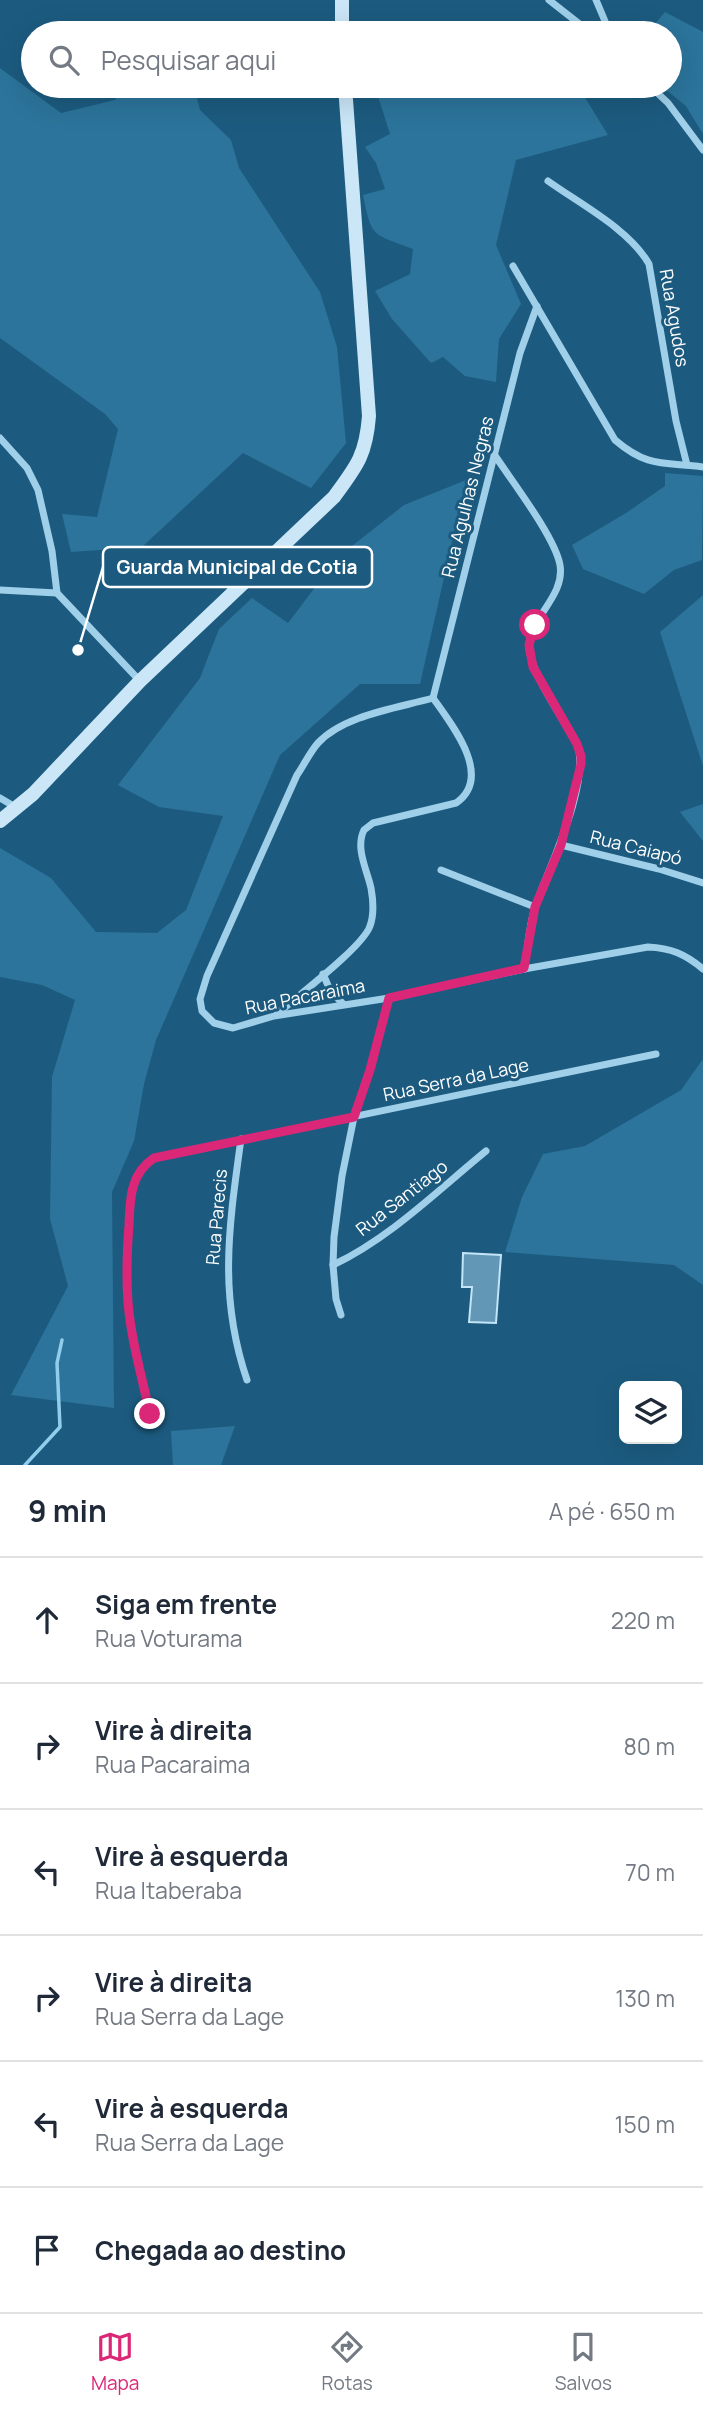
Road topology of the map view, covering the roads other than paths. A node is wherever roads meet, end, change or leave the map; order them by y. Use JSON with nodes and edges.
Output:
{"nodes":[{"id":1,"x":342,"y":0,"type":"edge"},
{"id":2,"x":549,"y":0,"type":"edge"},
{"id":3,"x":596,"y":0,"type":"edge"},
{"id":4,"x":342,"y":21,"type":"edge"},
{"id":5,"x":576,"y":21,"type":"edge"},
{"id":6,"x":605,"y":21,"type":"edge"},
{"id":7,"x":346,"y":98,"type":"edge"},
{"id":8,"x":663,"y":98,"type":"edge"},
{"id":9,"x":703,"y":150,"type":"edge"},
{"id":10,"x":548,"y":181,"type":"dead end"},
{"id":11,"x":513,"y":266,"type":"dead end"},
{"id":12,"x":537,"y":306,"type":"junction"},
{"id":13,"x":0,"y":438,"type":"edge"},
{"id":14,"x":494,"y":454,"type":"junction"},
{"id":15,"x":687,"y":466,"type":"junction"},
{"id":16,"x":703,"y":467,"type":"edge"},
{"id":17,"x":0,"y":590,"type":"edge"},
{"id":18,"x":57,"y":593,"type":"junction"},
{"id":19,"x":140,"y":681,"type":"junction"},
{"id":20,"x":433,"y":698,"type":"junction"},
{"id":21,"x":0,"y":798,"type":"edge"},
{"id":22,"x":17,"y":808,"type":"junction"},
{"id":23,"x":0,"y":821,"type":"edge"},
{"id":24,"x":561,"y":845,"type":"junction"},
{"id":25,"x":441,"y":870,"type":"dead end"},
{"id":26,"x":703,"y":883,"type":"edge"},
{"id":27,"x":535,"y":907,"type":"junction"},
{"id":28,"x":524,"y":968,"type":"junction"},
{"id":29,"x":703,"y":969,"type":"edge"},
{"id":30,"x":323,"y":974,"type":"junction"},
{"id":31,"x":389,"y":998,"type":"junction"},
{"id":32,"x":343,"y":1004,"type":"junction"},
{"id":33,"x":274,"y":1016,"type":"junction"},
{"id":34,"x":656,"y":1054,"type":"dead end"},
{"id":35,"x":354,"y":1117,"type":"junction"},
{"id":36,"x":241,"y":1139,"type":"junction"},
{"id":37,"x":486,"y":1151,"type":"dead end"},
{"id":38,"x":333,"y":1265,"type":"junction"},
{"id":39,"x":341,"y":1315,"type":"dead end"},
{"id":40,"x":247,"y":1380,"type":"dead end"},
{"id":41,"x":150,"y":1414,"type":"dead end"}],
"edges":[{"from":1,"to":4,"type":"main road"},
{"from":2,"to":5,"type":"street"},
{"from":3,"to":6,"type":"street"},
{"from":7,"to":19,"type":"main road"},
{"from":8,"to":9,"type":"street"},
{"from":10,"to":15,"type":"street","name":"Rua Agudos"},
{"from":11,"to":12,"type":"street"},
{"from":12,"to":14,"type":"street","name":"Rua Agulhas Negras"},
{"from":12,"to":15,"type":"street"},
{"from":13,"to":18,"type":"street"},
{"from":14,"to":20,"type":"street","name":"Rua Agulhas Negras"},
{"from":14,"to":24,"type":"street"},
{"from":15,"to":16,"type":"street"},
{"from":17,"to":18,"type":"street"},
{"from":18,"to":19,"type":"street"},
{"from":19,"to":22,"type":"main road"},
{"from":20,"to":30,"type":"street"},
{"from":20,"to":33,"type":"street","name":"Rua Pacaraima"},
{"from":21,"to":22,"type":"street"},
{"from":22,"to":23,"type":"main road"},
{"from":24,"to":26,"type":"street","name":"Rua Caiapó"},
{"from":24,"to":27,"type":"street"},
{"from":25,"to":27,"type":"street"},
{"from":27,"to":28,"type":"street"},
{"from":28,"to":29,"type":"street","name":"Rua Pacaraima"},
{"from":28,"to":31,"type":"street","name":"Rua Pacaraima"},
{"from":30,"to":32,"type":"street"},
{"from":30,"to":33,"type":"street"},
{"from":31,"to":32,"type":"street","name":"Rua Pacaraima"},
{"from":31,"to":35,"type":"street"},
{"from":32,"to":33,"type":"street","name":"Rua Pacaraima"},
{"from":34,"to":35,"type":"street","name":"Rua Serra da Lage"},
{"from":35,"to":36,"type":"street","name":"Rua Serra da Lage"},
{"from":35,"to":38,"type":"street"},
{"from":36,"to":40,"type":"street","name":"Rua Parecis"},
{"from":36,"to":41,"type":"street","name":"Rua Serra da Lage"},
{"from":37,"to":38,"type":"street","name":"Rua Santiago"},
{"from":38,"to":39,"type":"street"}]}
